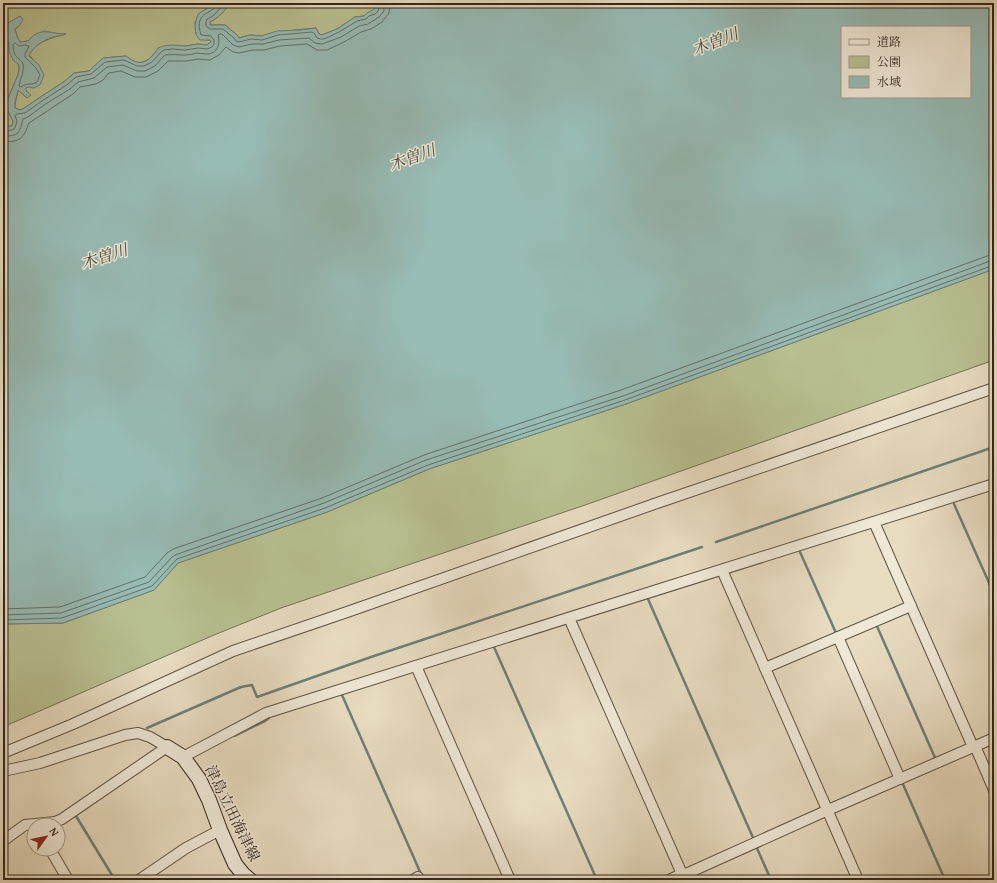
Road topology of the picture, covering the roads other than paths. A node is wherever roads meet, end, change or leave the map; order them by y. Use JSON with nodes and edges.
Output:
{"nodes":[{"id":1,"x":994,"y":388,"type":"edge"},
{"id":2,"x":994,"y":484,"type":"edge"},
{"id":3,"x":874,"y":522,"type":"junction"},
{"id":4,"x":722,"y":570,"type":"junction"},
{"id":5,"x":911,"y":606,"type":"junction"},
{"id":6,"x":569,"y":618,"type":"junction"},
{"id":7,"x":838,"y":637,"type":"junction"},
{"id":8,"x":416,"y":666,"type":"junction"},
{"id":9,"x":765,"y":668,"type":"junction"},
{"id":10,"x":994,"y":738,"type":"edge"},
{"id":11,"x":167,"y":747,"type":"junction"},
{"id":12,"x":974,"y":747,"type":"junction"},
{"id":13,"x":3,"y":753,"type":"edge"},
{"id":14,"x":183,"y":757,"type":"junction"},
{"id":15,"x":3,"y":771,"type":"edge"},
{"id":16,"x":900,"y":779,"type":"junction"},
{"id":17,"x":994,"y":790,"type":"edge"},
{"id":18,"x":828,"y":810,"type":"junction"},
{"id":19,"x":66,"y":817,"type":"edge"},
{"id":20,"x":26,"y":825,"type":"edge"},
{"id":21,"x":220,"y":830,"type":"junction"},
{"id":22,"x":3,"y":841,"type":"edge"},
{"id":23,"x":55,"y":857,"type":"edge"},
{"id":24,"x":687,"y":876,"type":"edge"},
{"id":25,"x":68,"y":880,"type":"edge"},
{"id":26,"x":139,"y":880,"type":"edge"},
{"id":27,"x":250,"y":880,"type":"edge"},
{"id":28,"x":414,"y":880,"type":"edge"},
{"id":29,"x":419,"y":880,"type":"edge"},
{"id":30,"x":510,"y":880,"type":"edge"},
{"id":31,"x":669,"y":880,"type":"edge"},
{"id":32,"x":858,"y":880,"type":"edge"}],
"edges":[{"from":1,"to":13,"type":"street"},
{"from":2,"to":3,"type":"street"},
{"from":3,"to":4,"type":"street"},
{"from":3,"to":5,"type":"street"},
{"from":4,"to":6,"type":"street"},
{"from":4,"to":9,"type":"street"},
{"from":5,"to":7,"type":"street"},
{"from":5,"to":12,"type":"street"},
{"from":6,"to":8,"type":"street"},
{"from":6,"to":24,"type":"street"},
{"from":7,"to":9,"type":"street"},
{"from":7,"to":16,"type":"street"},
{"from":8,"to":14,"type":"street"},
{"from":8,"to":30,"type":"street"},
{"from":9,"to":18,"type":"street"},
{"from":10,"to":12,"type":"street"},
{"from":11,"to":14,"type":"main road","name":"津島立田海津線"},
{"from":11,"to":15,"type":"street"},
{"from":11,"to":19,"type":"street"},
{"from":12,"to":16,"type":"street"},
{"from":12,"to":17,"type":"street"},
{"from":14,"to":21,"type":"main road","name":"津島立田海津線"},
{"from":16,"to":18,"type":"street"},
{"from":18,"to":24,"type":"street"},
{"from":18,"to":32,"type":"street"},
{"from":20,"to":22,"type":"street"},
{"from":21,"to":26,"type":"street"},
{"from":21,"to":27,"type":"main road","name":"津島立田海津線"},
{"from":23,"to":25,"type":"street"},
{"from":24,"to":31,"type":"street"},
{"from":28,"to":29,"type":"street"}]}
